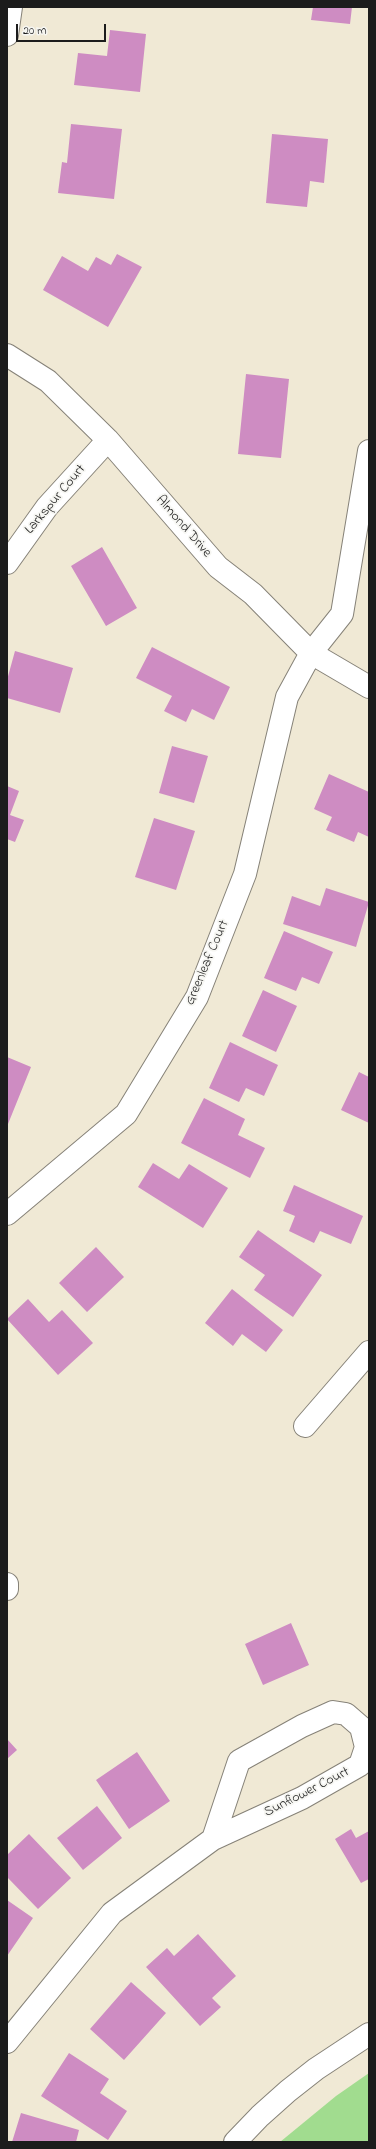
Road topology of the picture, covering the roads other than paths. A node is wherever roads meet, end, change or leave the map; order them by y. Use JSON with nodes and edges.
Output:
{"nodes":[{"id":1,"x":12,"y":7,"type":"edge"},
{"id":2,"x":7,"y":35,"type":"edge"},
{"id":3,"x":7,"y":355,"type":"edge"},
{"id":4,"x":108,"y":440,"type":"junction"},
{"id":5,"x":369,"y":452,"type":"edge"},
{"id":6,"x":7,"y":563,"type":"edge"},
{"id":7,"x":312,"y":653,"type":"junction"},
{"id":8,"x":369,"y":687,"type":"edge"},
{"id":9,"x":7,"y":1214,"type":"edge"},
{"id":10,"x":369,"y":1352,"type":"edge"},
{"id":11,"x":305,"y":1426,"type":"dead end"},
{"id":12,"x":7,"y":1584,"type":"edge"},
{"id":13,"x":7,"y":1589,"type":"edge"},
{"id":14,"x":213,"y":1839,"type":"junction"},
{"id":15,"x":369,"y":2034,"type":"edge"},
{"id":16,"x":7,"y":2042,"type":"edge"},
{"id":17,"x":235,"y":2142,"type":"edge"}],
"edges":[{"from":1,"to":2,"type":"street"},
{"from":3,"to":4,"type":"street","name":"Almond Drive"},
{"from":4,"to":6,"type":"street","name":"Larkspur Court"},
{"from":4,"to":7,"type":"street","name":"Almond Drive"},
{"from":5,"to":7,"type":"street","name":"Greenleaf Court"},
{"from":7,"to":8,"type":"street","name":"Almond Drive"},
{"from":7,"to":9,"type":"street","name":"Greenleaf Court"},
{"from":10,"to":11,"type":"street"},
{"from":12,"to":13,"type":"street"},
{"from":14,"to":14,"type":"street","name":"Sunflower Court"},
{"from":14,"to":16,"type":"street","name":"Sunflower Court"},
{"from":15,"to":17,"type":"street"}]}
